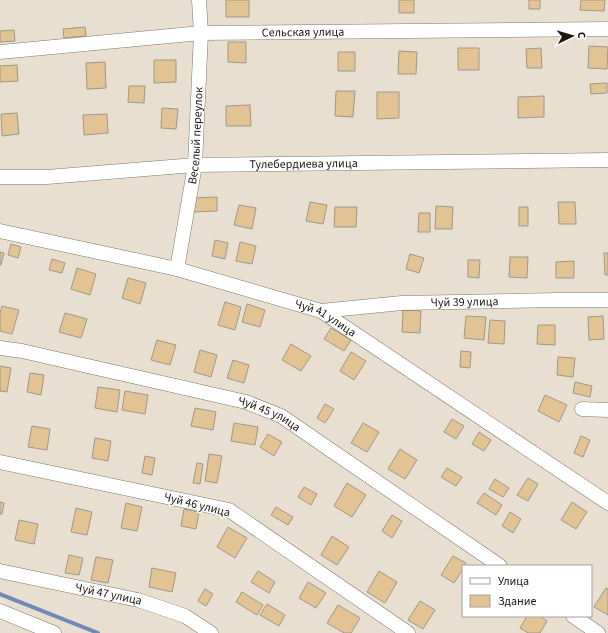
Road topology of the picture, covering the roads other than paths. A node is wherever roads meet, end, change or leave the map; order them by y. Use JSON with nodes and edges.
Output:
{"nodes":[{"id":1,"x":199,"y":0,"type":"edge"},
{"id":2,"x":608,"y":30,"type":"edge"},
{"id":3,"x":201,"y":33,"type":"junction"},
{"id":4,"x":0,"y":52,"type":"edge"},
{"id":5,"x":608,"y":160,"type":"edge"},
{"id":6,"x":195,"y":165,"type":"junction"},
{"id":7,"x":0,"y":177,"type":"edge"},
{"id":8,"x":0,"y":231,"type":"edge"},
{"id":9,"x":177,"y":269,"type":"junction"},
{"id":10,"x":608,"y":300,"type":"edge"},
{"id":11,"x":321,"y":311,"type":"junction"},
{"id":12,"x":0,"y":348,"type":"edge"},
{"id":13,"x":582,"y":409,"type":"dead end"},
{"id":14,"x":608,"y":410,"type":"edge"},
{"id":15,"x":0,"y":462,"type":"edge"},
{"id":16,"x":608,"y":503,"type":"edge"},
{"id":17,"x":499,"y":565,"type":"edge"},
{"id":18,"x":0,"y":570,"type":"edge"},
{"id":19,"x":0,"y":610,"type":"edge"},
{"id":20,"x":574,"y":617,"type":"edge"},
{"id":21,"x":54,"y":633,"type":"edge"},
{"id":22,"x":211,"y":633,"type":"edge"},
{"id":23,"x":408,"y":633,"type":"edge"},
{"id":24,"x":598,"y":633,"type":"edge"}],
"edges":[{"from":1,"to":3,"type":"street","name":"Веселый переулок"},
{"from":2,"to":3,"type":"street","name":"Сельская улица"},
{"from":3,"to":4,"type":"street","name":"Сельская улица"},
{"from":3,"to":6,"type":"street","name":"Веселый переулок"},
{"from":5,"to":6,"type":"street","name":"Тулебердиева улица"},
{"from":6,"to":7,"type":"street","name":"Тулебердиева улица"},
{"from":6,"to":9,"type":"street","name":"Веселый переулок"},
{"from":8,"to":9,"type":"street","name":"Чуй 41 улица"},
{"from":9,"to":11,"type":"street","name":"Чуй 41 улица"},
{"from":10,"to":11,"type":"street","name":"Чуй 39 улица"},
{"from":11,"to":16,"type":"street","name":"Чуй 41 улица"},
{"from":12,"to":17,"type":"street","name":"Чуй 45 улица"},
{"from":13,"to":14,"type":"street"},
{"from":15,"to":23,"type":"street","name":"Чуй 46 улица"},
{"from":18,"to":22,"type":"street","name":"Чуй 47 улица"},
{"from":19,"to":21,"type":"street"},
{"from":20,"to":24,"type":"street"}]}
